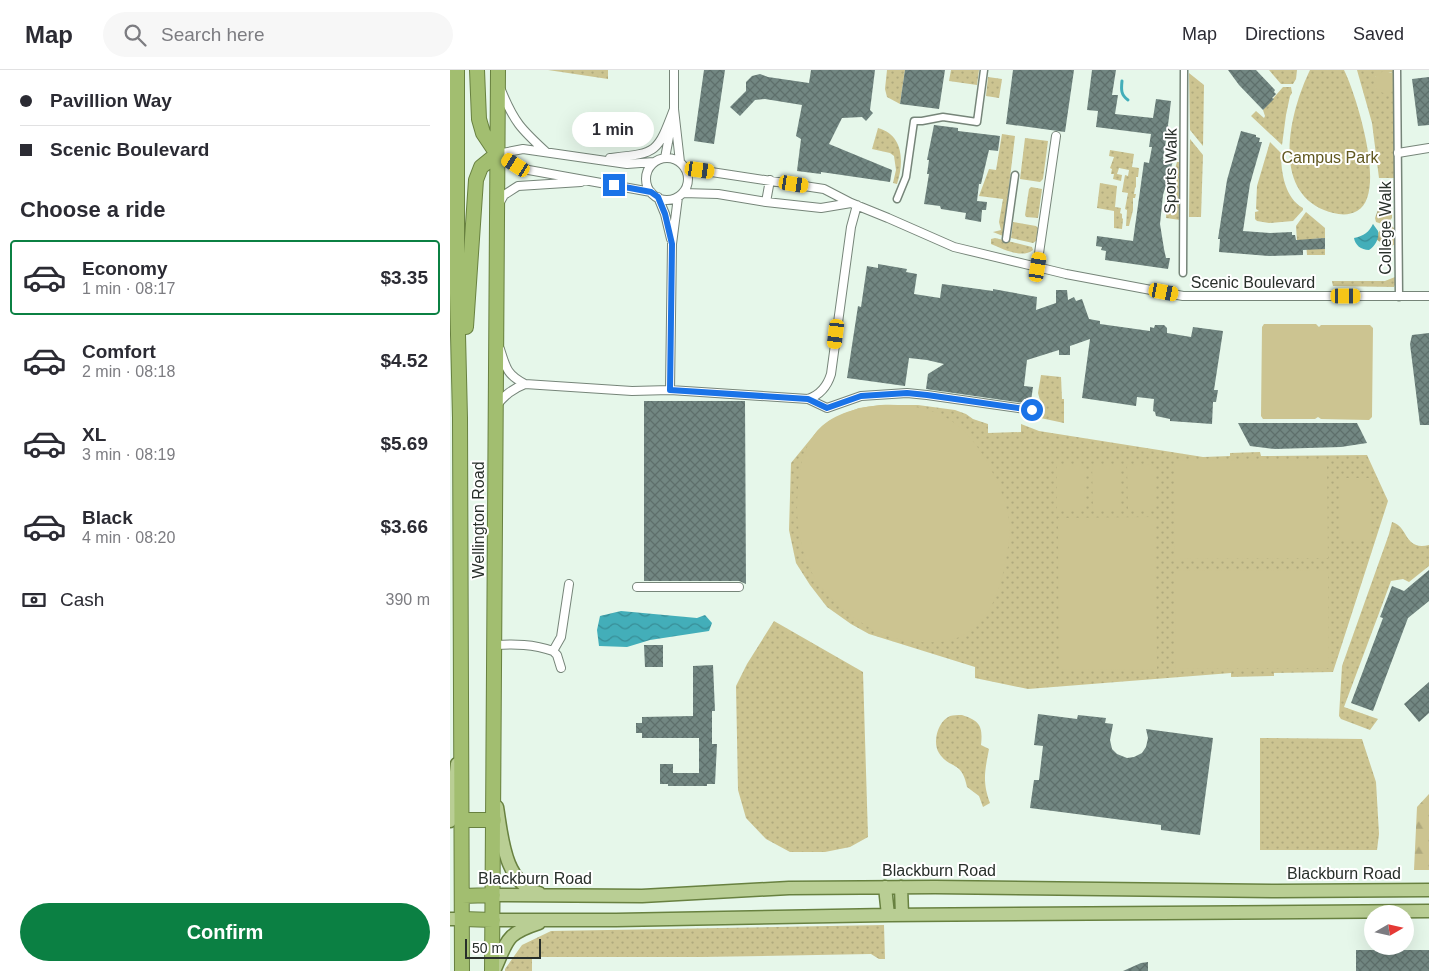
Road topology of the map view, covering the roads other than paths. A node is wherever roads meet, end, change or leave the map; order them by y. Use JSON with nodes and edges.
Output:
{"nodes":[{"id":1,"x":457,"y":70,"type":"edge"},
{"id":2,"x":477,"y":70,"type":"edge"},
{"id":3,"x":674,"y":70,"type":"edge"},
{"id":4,"x":984,"y":70,"type":"edge"},
{"id":5,"x":1184,"y":70,"type":"edge"},
{"id":6,"x":1397,"y":70,"type":"edge"},
{"id":7,"x":498,"y":75,"type":"edge"},
{"id":8,"x":450,"y":100,"type":"edge"},
{"id":9,"x":674,"y":109,"type":"junction"},
{"id":10,"x":456,"y":114,"type":"junction"},
{"id":11,"x":1056,"y":136,"type":"dead end"},
{"id":12,"x":1429,"y":148,"type":"edge"},
{"id":13,"x":1398,"y":152,"type":"junction"},
{"id":14,"x":547,"y":153,"type":"junction"},
{"id":15,"x":498,"y":154,"type":"junction"},
{"id":16,"x":665,"y":158,"type":"junction"},
{"id":17,"x":602,"y":159,"type":"junction"},
{"id":18,"x":654,"y":162,"type":"junction"},
{"id":19,"x":682,"y":165,"type":"junction"},
{"id":20,"x":1015,"y":175,"type":"dead end"},
{"id":21,"x":770,"y":180,"type":"junction"},
{"id":22,"x":596,"y":182,"type":"junction"},
{"id":23,"x":654,"y":195,"type":"junction"},
{"id":24,"x":681,"y":195,"type":"junction"},
{"id":25,"x":897,"y":199,"type":"dead end"},
{"id":26,"x":766,"y":202,"type":"junction"},
{"id":27,"x":854,"y":204,"type":"junction"},
{"id":28,"x":497,"y":209,"type":"junction"},
{"id":29,"x":1006,"y":239,"type":"dead end"},
{"id":30,"x":672,"y":244,"type":"junction"},
{"id":31,"x":1038,"y":267,"type":"junction"},
{"id":32,"x":1183,"y":273,"type":"dead end"},
{"id":33,"x":1429,"y":296,"type":"edge"},
{"id":34,"x":453,"y":297,"type":"edge"},
{"id":35,"x":1399,"y":297,"type":"junction"},
{"id":36,"x":497,"y":337,"type":"junction"},
{"id":37,"x":525,"y":384,"type":"junction"},
{"id":38,"x":670,"y":390,"type":"junction"},
{"id":39,"x":808,"y":399,"type":"junction"},
{"id":40,"x":496,"y":407,"type":"junction"},
{"id":41,"x":1032,"y":410,"type":"dead end"},
{"id":42,"x":460,"y":418,"type":"junction"},
{"id":43,"x":569,"y":584,"type":"dead end"},
{"id":44,"x":638,"y":587,"type":"dead end"},
{"id":45,"x":739,"y":587,"type":"dead end"},
{"id":46,"x":494,"y":645,"type":"junction"},
{"id":47,"x":553,"y":650,"type":"junction"},
{"id":48,"x":560,"y":668,"type":"dead end"},
{"id":49,"x":455,"y":797,"type":"edge"},
{"id":50,"x":496,"y":820,"type":"junction"},
{"id":51,"x":454,"y":822,"type":"edge"},
{"id":52,"x":885,"y":887,"type":"junction"},
{"id":53,"x":901,"y":887,"type":"junction"},
{"id":54,"x":1429,"y":890,"type":"edge"},
{"id":55,"x":493,"y":895,"type":"junction"},
{"id":56,"x":547,"y":895,"type":"junction"},
{"id":57,"x":456,"y":896,"type":"edge"},
{"id":58,"x":1429,"y":911,"type":"edge"},
{"id":59,"x":888,"y":915,"type":"junction"},
{"id":60,"x":902,"y":915,"type":"junction"},
{"id":61,"x":456,"y":919,"type":"edge"},
{"id":62,"x":493,"y":920,"type":"junction"},
{"id":63,"x":548,"y":920,"type":"junction"},
{"id":64,"x":462,"y":950,"type":"junction"},
{"id":65,"x":456,"y":971,"type":"edge"},
{"id":66,"x":462,"y":971,"type":"edge"},
{"id":67,"x":493,"y":971,"type":"edge"}],
"edges":[{"from":1,"to":10,"type":"highway","name":"Wellington Road"},
{"from":2,"to":15,"type":"highway"},
{"from":3,"to":9,"type":"street"},
{"from":4,"to":25,"type":"street"},
{"from":5,"to":32,"type":"street","name":"Sports Walk"},
{"from":6,"to":13,"type":"street","name":"College Walk"},
{"from":7,"to":14,"type":"street"},
{"from":7,"to":15,"type":"highway","name":"Wellington Road"},
{"from":8,"to":10,"type":"street"},
{"from":9,"to":16,"type":"street"},
{"from":9,"to":17,"type":"street"},
{"from":9,"to":19,"type":"street"},
{"from":10,"to":34,"type":"highway","name":"Wellington Road"},
{"from":11,"to":31,"type":"street"},
{"from":12,"to":13,"type":"street"},
{"from":13,"to":35,"type":"street","name":"College Walk"},
{"from":14,"to":15,"type":"street"},
{"from":14,"to":17,"type":"street"},
{"from":15,"to":22,"type":"street"},
{"from":15,"to":28,"type":"highway","name":"Wellington Road"},
{"from":15,"to":42,"type":"highway"},
{"from":16,"to":18,"type":"street"},
{"from":16,"to":19,"type":"street"},
{"from":17,"to":18,"type":"street"},
{"from":18,"to":23,"type":"street"},
{"from":19,"to":21,"type":"street","name":"Scenic Boulevard"},
{"from":19,"to":24,"type":"street"},
{"from":20,"to":29,"type":"street"},
{"from":21,"to":26,"type":"street"},
{"from":21,"to":27,"type":"street","name":"Scenic Boulevard"},
{"from":22,"to":23,"type":"street"},
{"from":22,"to":28,"type":"street"},
{"from":23,"to":24,"type":"street"},
{"from":23,"to":30,"type":"street"},
{"from":24,"to":26,"type":"street"},
{"from":24,"to":30,"type":"street"},
{"from":26,"to":27,"type":"street"},
{"from":27,"to":31,"type":"street","name":"Scenic Boulevard"},
{"from":27,"to":39,"type":"street"},
{"from":28,"to":36,"type":"highway","name":"Wellington Road"},
{"from":30,"to":38,"type":"street"},
{"from":31,"to":35,"type":"street","name":"Scenic Boulevard"},
{"from":33,"to":35,"type":"street","name":"Scenic Boulevard"},
{"from":34,"to":42,"type":"highway","name":"Wellington Road"},
{"from":36,"to":37,"type":"street"},
{"from":36,"to":40,"type":"highway","name":"Wellington Road"},
{"from":37,"to":38,"type":"street"},
{"from":37,"to":40,"type":"street"},
{"from":38,"to":39,"type":"street"},
{"from":39,"to":41,"type":"street"},
{"from":40,"to":46,"type":"highway","name":"Wellington Road"},
{"from":42,"to":49,"type":"highway","name":"Wellington Road"},
{"from":43,"to":47,"type":"street"},
{"from":44,"to":45,"type":"street"},
{"from":46,"to":47,"type":"street"},
{"from":46,"to":50,"type":"highway","name":"Wellington Road"},
{"from":47,"to":48,"type":"street"},
{"from":49,"to":51,"type":"highway","name":"Wellington Road"},
{"from":50,"to":51,"type":"highway"},
{"from":50,"to":55,"type":"highway","name":"Wellington Road"},
{"from":50,"to":56,"type":"main road"},
{"from":51,"to":57,"type":"highway","name":"Wellington Road"},
{"from":52,"to":53,"type":"main road","name":"Blackburn Road"},
{"from":52,"to":56,"type":"main road","name":"Blackburn Road"},
{"from":52,"to":59,"type":"main road"},
{"from":53,"to":54,"type":"main road","name":"Blackburn Road"},
{"from":53,"to":60,"type":"main road"},
{"from":55,"to":56,"type":"main road","name":"Blackburn Road"},
{"from":55,"to":57,"type":"highway","name":"Blackburn Road"},
{"from":55,"to":62,"type":"highway","name":"Wellington Road"},
{"from":57,"to":61,"type":"highway","name":"Wellington Road"},
{"from":58,"to":60,"type":"main road"},
{"from":59,"to":60,"type":"main road"},
{"from":59,"to":63,"type":"main road"},
{"from":61,"to":62,"type":"highway"},
{"from":61,"to":64,"type":"highway","name":"Wellington Road"},
{"from":62,"to":63,"type":"main road"},
{"from":62,"to":67,"type":"highway","name":"Wellington Road"},
{"from":63,"to":67,"type":"main road"},
{"from":64,"to":65,"type":"main road"},
{"from":64,"to":66,"type":"highway","name":"Wellington Road"}]}
